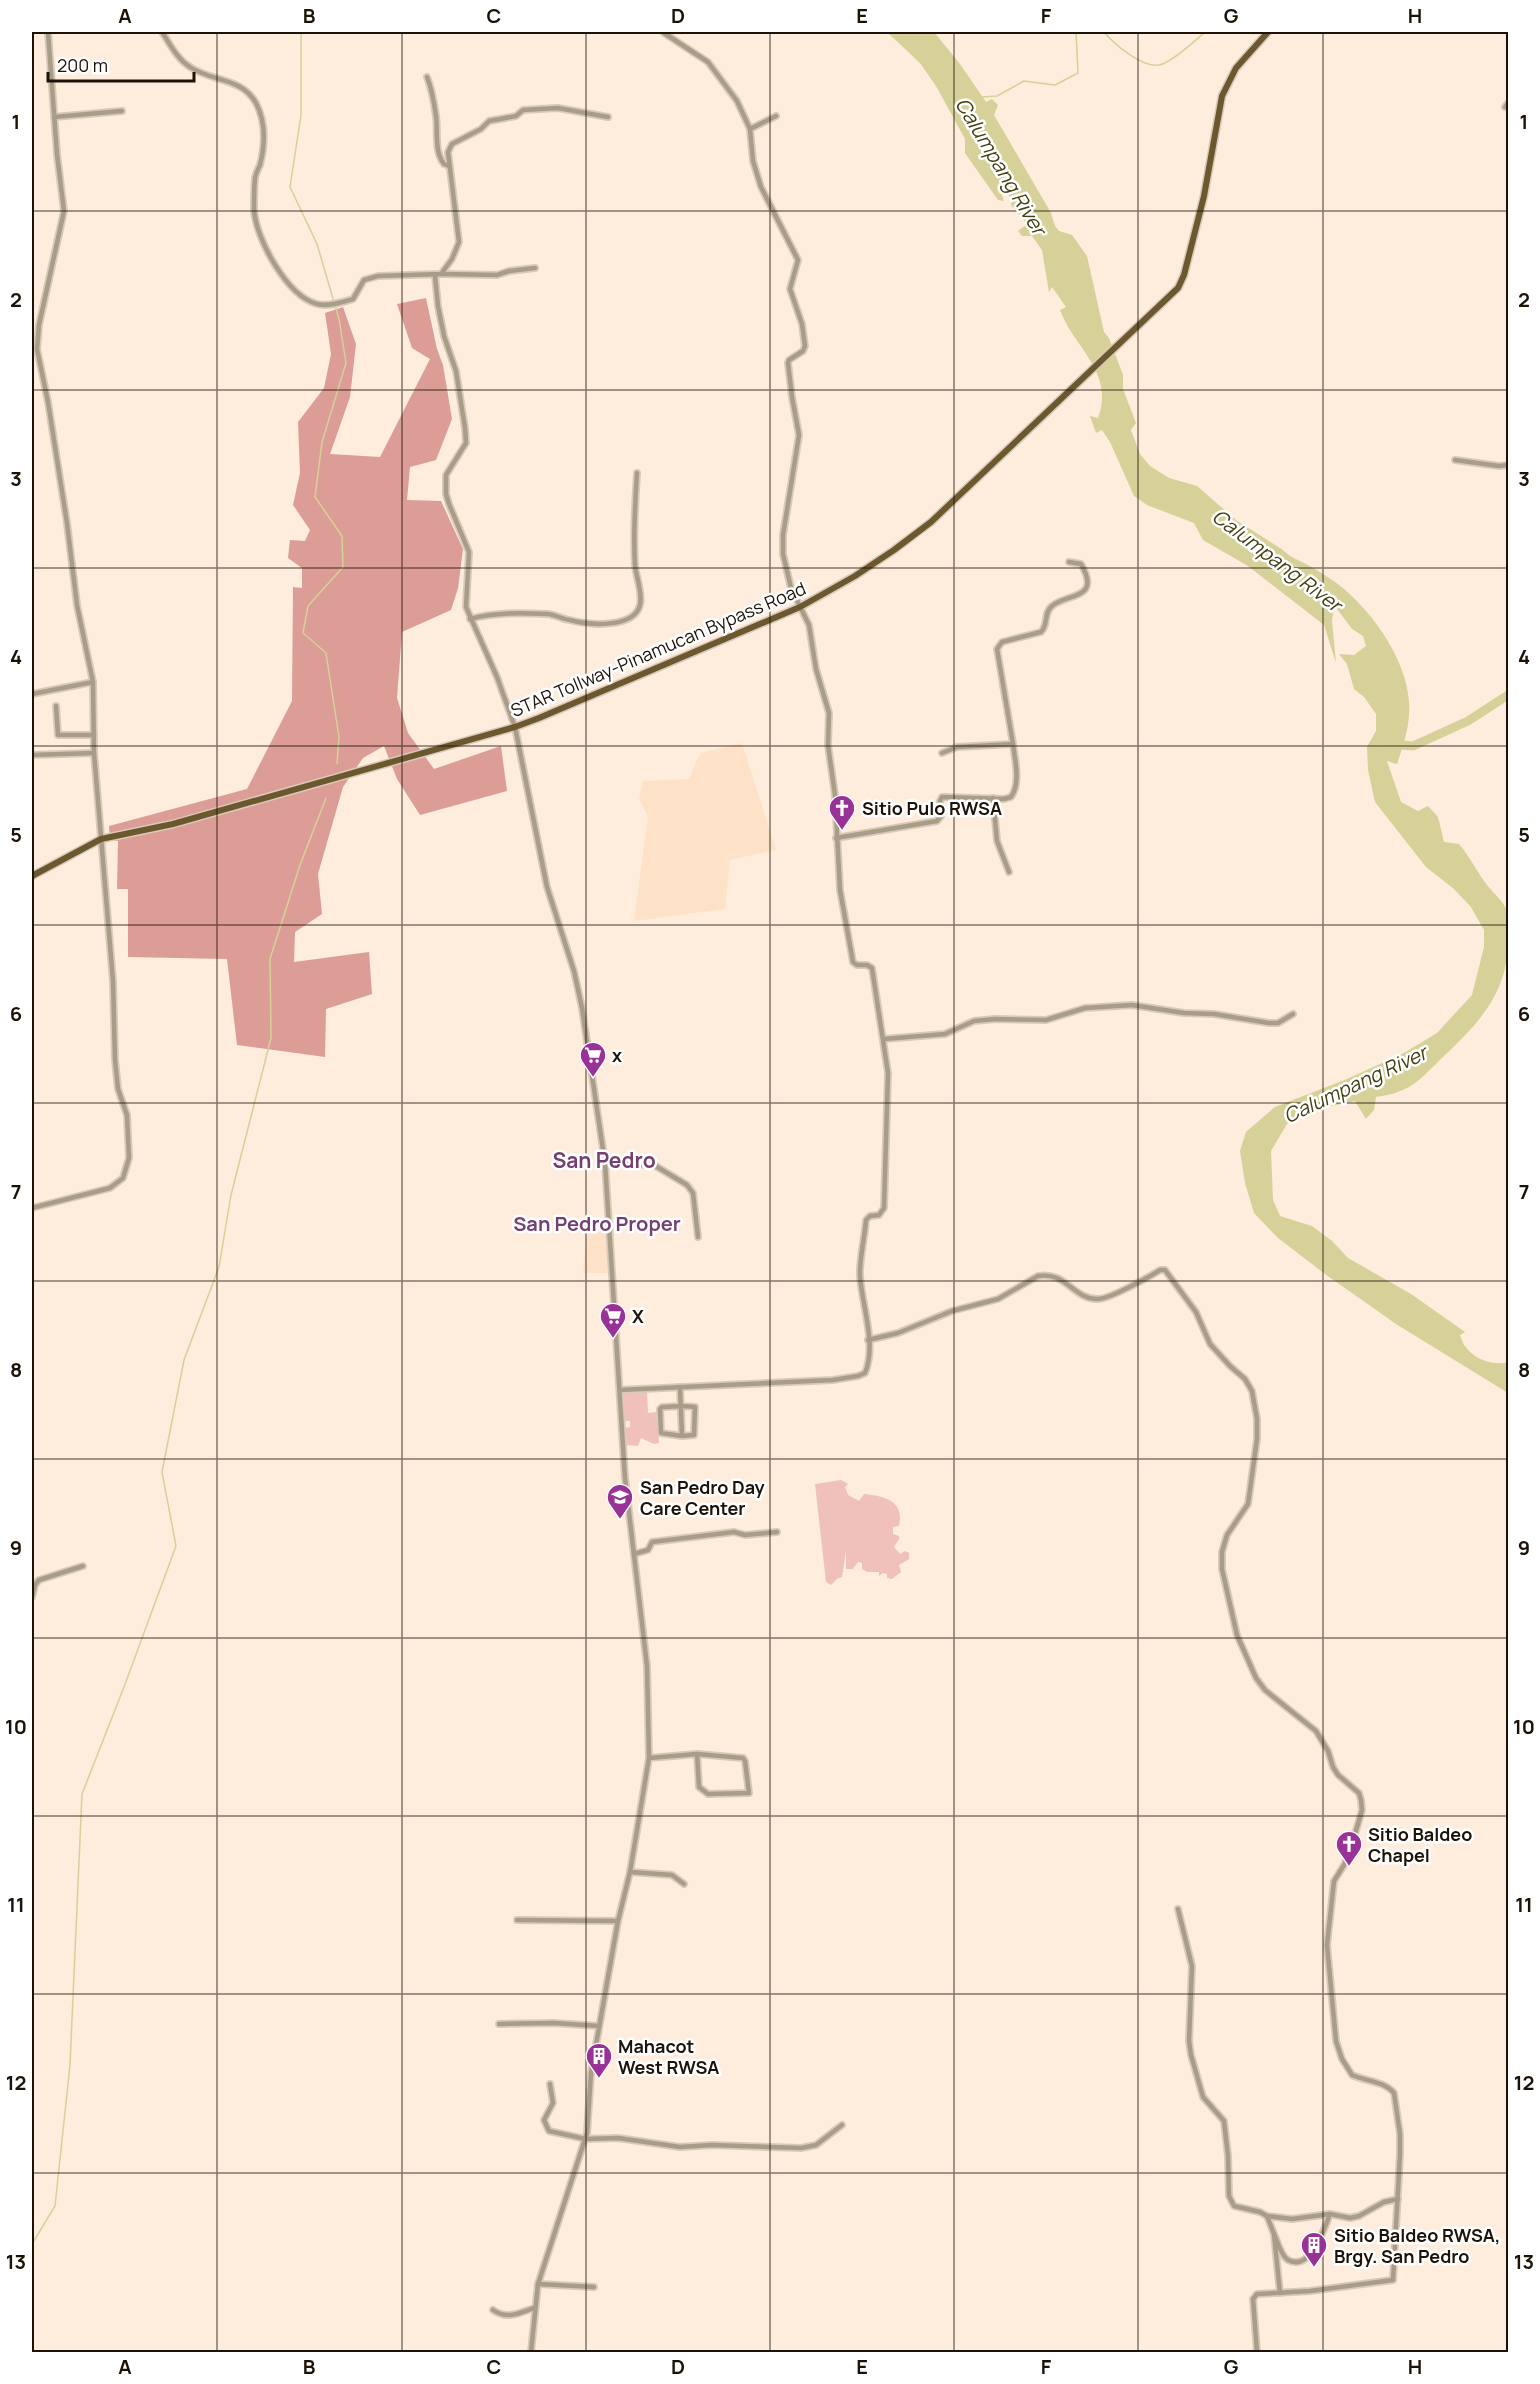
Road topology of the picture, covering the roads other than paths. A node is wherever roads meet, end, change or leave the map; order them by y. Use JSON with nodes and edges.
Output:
{"nodes":[{"id":1,"x":48,"y":32,"type":"edge"},
{"id":2,"x":162,"y":32,"type":"edge"},
{"id":3,"x":1268,"y":32,"type":"edge"},
{"id":4,"x":664,"y":33,"type":"edge"},
{"id":5,"x":427,"y":77,"type":"dead end"},
{"id":6,"x":122,"y":111,"type":"dead end"},
{"id":7,"x":776,"y":116,"type":"dead end"},
{"id":8,"x":54,"y":117,"type":"junction"},
{"id":9,"x":608,"y":117,"type":"dead end"},
{"id":10,"x":750,"y":129,"type":"junction"},
{"id":11,"x":449,"y":166,"type":"junction"},
{"id":12,"x":536,"y":268,"type":"dead end"},
{"id":13,"x":438,"y":275,"type":"junction"},
{"id":14,"x":1455,"y":460,"type":"dead end"},
{"id":15,"x":1509,"y":465,"type":"edge"},
{"id":16,"x":637,"y":472,"type":"dead end"},
{"id":17,"x":1069,"y":562,"type":"dead end"},
{"id":18,"x":800,"y":607,"type":"junction"},
{"id":19,"x":470,"y":618,"type":"junction"},
{"id":20,"x":93,"y":682,"type":"junction"},
{"id":21,"x":32,"y":694,"type":"edge"},
{"id":22,"x":56,"y":706,"type":"dead end"},
{"id":23,"x":514,"y":727,"type":"junction"},
{"id":24,"x":93,"y":735,"type":"junction"},
{"id":25,"x":1013,"y":744,"type":"junction"},
{"id":26,"x":94,"y":753,"type":"junction"},
{"id":27,"x":942,"y":753,"type":"dead end"},
{"id":28,"x":32,"y":755,"type":"edge"},
{"id":29,"x":993,"y":798,"type":"junction"},
{"id":30,"x":836,"y":838,"type":"junction"},
{"id":31,"x":101,"y":839,"type":"junction"},
{"id":32,"x":1009,"y":872,"type":"dead end"},
{"id":33,"x":32,"y":876,"type":"edge"},
{"id":34,"x":1293,"y":1014,"type":"dead end"},
{"id":35,"x":884,"y":1039,"type":"junction"},
{"id":36,"x":605,"y":1163,"type":"junction"},
{"id":37,"x":32,"y":1208,"type":"edge"},
{"id":38,"x":698,"y":1237,"type":"dead end"},
{"id":39,"x":868,"y":1340,"type":"junction"},
{"id":40,"x":680,"y":1387,"type":"junction"},
{"id":41,"x":620,"y":1390,"type":"junction"},
{"id":42,"x":681,"y":1407,"type":"junction"},
{"id":43,"x":682,"y":1436,"type":"junction"},
{"id":44,"x":777,"y":1532,"type":"dead end"},
{"id":45,"x":634,"y":1554,"type":"junction"},
{"id":46,"x":83,"y":1566,"type":"dead end"},
{"id":47,"x":32,"y":1597,"type":"edge"},
{"id":48,"x":697,"y":1754,"type":"junction"},
{"id":49,"x":649,"y":1758,"type":"junction"},
{"id":50,"x":630,"y":1872,"type":"junction"},
{"id":51,"x":684,"y":1884,"type":"dead end"},
{"id":52,"x":1178,"y":1909,"type":"dead end"},
{"id":53,"x":517,"y":1920,"type":"dead end"},
{"id":54,"x":618,"y":1921,"type":"junction"},
{"id":55,"x":499,"y":2024,"type":"dead end"},
{"id":56,"x":599,"y":2026,"type":"junction"},
{"id":57,"x":550,"y":2084,"type":"dead end"},
{"id":58,"x":842,"y":2125,"type":"dead end"},
{"id":59,"x":585,"y":2139,"type":"junction"},
{"id":60,"x":1398,"y":2199,"type":"junction"},
{"id":61,"x":1330,"y":2214,"type":"junction"},
{"id":62,"x":1267,"y":2216,"type":"junction"},
{"id":63,"x":1274,"y":2234,"type":"junction"},
{"id":64,"x":538,"y":2284,"type":"junction"},
{"id":65,"x":594,"y":2287,"type":"dead end"},
{"id":66,"x":1280,"y":2293,"type":"junction"},
{"id":67,"x":534,"y":2308,"type":"junction"},
{"id":68,"x":492,"y":2310,"type":"dead end"},
{"id":69,"x":531,"y":2352,"type":"edge"},
{"id":70,"x":1257,"y":2352,"type":"edge"}],
"edges":[{"from":1,"to":8,"type":"street"},
{"from":2,"to":13,"type":"street"},
{"from":3,"to":18,"type":"main road","name":"STAR Tollway-Pinamucan Bypass Road"},
{"from":4,"to":10,"type":"street"},
{"from":5,"to":11,"type":"street"},
{"from":6,"to":8,"type":"street"},
{"from":7,"to":10,"type":"street"},
{"from":8,"to":20,"type":"street"},
{"from":9,"to":11,"type":"street"},
{"from":10,"to":18,"type":"street"},
{"from":11,"to":13,"type":"street"},
{"from":12,"to":13,"type":"street"},
{"from":13,"to":19,"type":"street"},
{"from":14,"to":15,"type":"street"},
{"from":16,"to":19,"type":"street"},
{"from":17,"to":25,"type":"street"},
{"from":18,"to":23,"type":"main road","name":"STAR Tollway-Pinamucan Bypass Road"},
{"from":18,"to":30,"type":"street"},
{"from":19,"to":23,"type":"street"},
{"from":20,"to":21,"type":"street"},
{"from":20,"to":24,"type":"street"},
{"from":22,"to":24,"type":"street"},
{"from":23,"to":31,"type":"main road","name":"STAR Tollway-Pinamucan Bypass Road"},
{"from":23,"to":36,"type":"street"},
{"from":24,"to":26,"type":"street"},
{"from":25,"to":27,"type":"street"},
{"from":25,"to":29,"type":"street"},
{"from":26,"to":28,"type":"street"},
{"from":26,"to":31,"type":"street"},
{"from":29,"to":30,"type":"street"},
{"from":29,"to":32,"type":"street"},
{"from":30,"to":35,"type":"street"},
{"from":31,"to":33,"type":"main road","name":"STAR Tollway-Pinamucan Bypass Road"},
{"from":31,"to":37,"type":"street"},
{"from":34,"to":35,"type":"street"},
{"from":35,"to":39,"type":"street"},
{"from":36,"to":38,"type":"street"},
{"from":36,"to":41,"type":"street"},
{"from":39,"to":40,"type":"street"},
{"from":39,"to":60,"type":"street"},
{"from":40,"to":41,"type":"street"},
{"from":40,"to":42,"type":"street"},
{"from":41,"to":45,"type":"street"},
{"from":42,"to":43,"type":"street"},
{"from":42,"to":43,"type":"street"},
{"from":42,"to":43,"type":"street"},
{"from":44,"to":45,"type":"street"},
{"from":45,"to":49,"type":"street"},
{"from":46,"to":47,"type":"street"},
{"from":48,"to":48,"type":"street"},
{"from":48,"to":49,"type":"street"},
{"from":49,"to":50,"type":"street"},
{"from":50,"to":51,"type":"street"},
{"from":50,"to":54,"type":"street"},
{"from":52,"to":62,"type":"street"},
{"from":53,"to":54,"type":"street"},
{"from":54,"to":56,"type":"street"},
{"from":55,"to":56,"type":"street"},
{"from":56,"to":59,"type":"street"},
{"from":57,"to":59,"type":"street"},
{"from":58,"to":59,"type":"street"},
{"from":59,"to":64,"type":"street"},
{"from":60,"to":61,"type":"street"},
{"from":60,"to":66,"type":"street"},
{"from":61,"to":62,"type":"street"},
{"from":61,"to":63,"type":"street"},
{"from":62,"to":63,"type":"street"},
{"from":63,"to":66,"type":"street"},
{"from":64,"to":65,"type":"street"},
{"from":64,"to":67,"type":"street"},
{"from":66,"to":70,"type":"street"},
{"from":67,"to":68,"type":"street"},
{"from":67,"to":69,"type":"street"}]}
